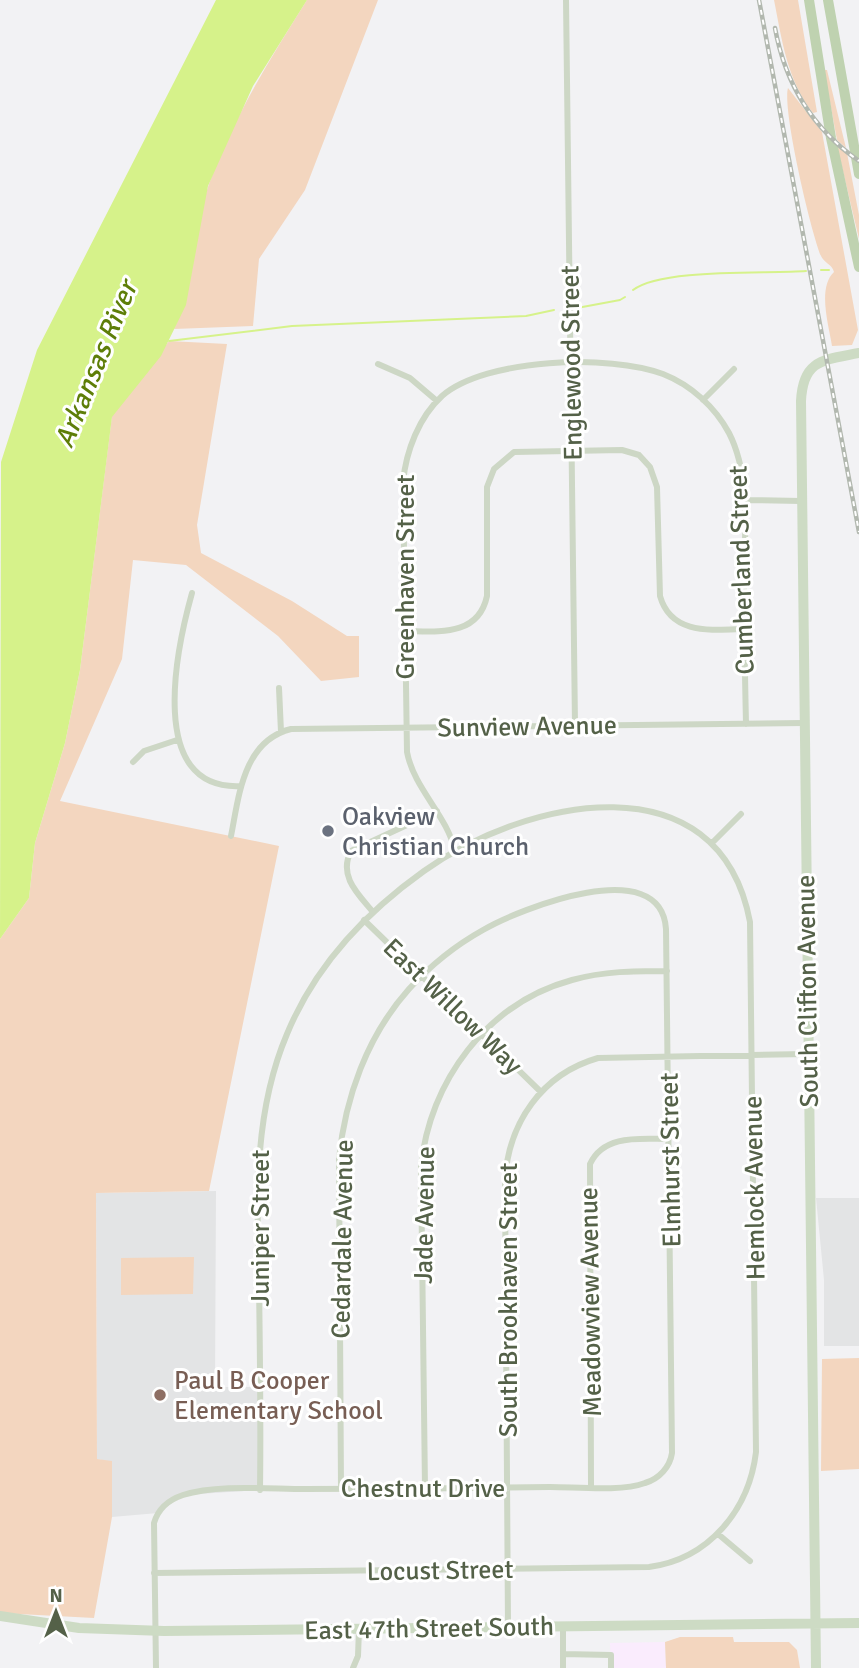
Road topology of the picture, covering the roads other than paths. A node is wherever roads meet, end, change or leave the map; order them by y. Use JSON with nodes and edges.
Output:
{"nodes":[{"id":1,"x":566,"y":0,"type":"edge"},
{"id":2,"x":809,"y":0,"type":"edge"},
{"id":3,"x":828,"y":0,"type":"edge"},
{"id":4,"x":859,"y":174,"type":"edge"},
{"id":5,"x":859,"y":267,"type":"edge"},
{"id":6,"x":859,"y":353,"type":"edge"},
{"id":7,"x":378,"y":364,"type":"dead end"},
{"id":8,"x":572,"y":365,"type":"junction"},
{"id":9,"x":734,"y":369,"type":"dead end"},
{"id":10,"x":704,"y":400,"type":"junction"},
{"id":11,"x":438,"y":401,"type":"junction"},
{"id":12,"x":573,"y":450,"type":"junction"},
{"id":13,"x":744,"y":500,"type":"junction"},
{"id":14,"x":801,"y":501,"type":"junction"},
{"id":15,"x":192,"y":593,"type":"dead end"},
{"id":16,"x":744,"y":629,"type":"junction"},
{"id":17,"x":403,"y":631,"type":"junction"},
{"id":18,"x":279,"y":688,"type":"dead end"},
{"id":19,"x":804,"y":723,"type":"junction"},
{"id":20,"x":746,"y":724,"type":"junction"},
{"id":21,"x":575,"y":725,"type":"junction"},
{"id":22,"x":405,"y":727,"type":"junction"},
{"id":23,"x":281,"y":732,"type":"junction"},
{"id":24,"x":177,"y":740,"type":"junction"},
{"id":25,"x":132,"y":762,"type":"dead end"},
{"id":26,"x":241,"y":786,"type":"junction"},
{"id":27,"x":437,"y":811,"type":"junction"},
{"id":28,"x":741,"y":814,"type":"dead end"},
{"id":29,"x":231,"y":836,"type":"dead end"},
{"id":30,"x":713,"y":842,"type":"junction"},
{"id":31,"x":455,"y":851,"type":"junction"},
{"id":32,"x":617,"y":890,"type":"joint"},
{"id":33,"x":373,"y":912,"type":"junction"},
{"id":34,"x":364,"y":920,"type":"junction"},
{"id":35,"x":667,"y":971,"type":"junction"},
{"id":36,"x":422,"y":976,"type":"junction"},
{"id":37,"x":482,"y":1035,"type":"junction"},
{"id":38,"x":807,"y":1054,"type":"junction"},
{"id":39,"x":752,"y":1055,"type":"junction"},
{"id":40,"x":669,"y":1056,"type":"junction"},
{"id":41,"x":541,"y":1092,"type":"junction"},
{"id":42,"x":668,"y":1139,"type":"junction"},
{"id":43,"x":669,"y":1463,"type":"joint"},
{"id":44,"x":592,"y":1487,"type":"junction"},
{"id":45,"x":425,"y":1488,"type":"junction"},
{"id":46,"x":508,"y":1488,"type":"junction"},
{"id":47,"x":341,"y":1489,"type":"junction"},
{"id":48,"x":260,"y":1490,"type":"junction"},
{"id":49,"x":718,"y":1534,"type":"junction"},
{"id":50,"x":750,"y":1561,"type":"dead end"},
{"id":51,"x":509,"y":1569,"type":"junction"},
{"id":52,"x":154,"y":1573,"type":"junction"},
{"id":53,"x":0,"y":1616,"type":"edge"},
{"id":54,"x":816,"y":1623,"type":"junction"},
{"id":55,"x":859,"y":1623,"type":"edge"},
{"id":56,"x":562,"y":1626,"type":"junction"},
{"id":57,"x":508,"y":1627,"type":"junction"},
{"id":58,"x":359,"y":1629,"type":"junction"},
{"id":59,"x":155,"y":1631,"type":"junction"},
{"id":60,"x":563,"y":1654,"type":"junction"},
{"id":61,"x":156,"y":1668,"type":"edge"},
{"id":62,"x":353,"y":1668,"type":"edge"},
{"id":63,"x":564,"y":1668,"type":"edge"},
{"id":64,"x":611,"y":1668,"type":"edge"},
{"id":65,"x":816,"y":1668,"type":"edge"}],
"edges":[{"from":1,"to":8,"type":"street","name":"Englewood Street"},
{"from":2,"to":5,"type":"main road"},
{"from":3,"to":4,"type":"main road"},
{"from":6,"to":14,"type":"street","name":"South Clifton Avenue"},
{"from":7,"to":11,"type":"street"},
{"from":8,"to":10,"type":"street","name":"Cumberland Street"},
{"from":8,"to":11,"type":"street","name":"Greenhaven Street"},
{"from":8,"to":12,"type":"street","name":"Englewood Street"},
{"from":9,"to":10,"type":"street"},
{"from":10,"to":13,"type":"street","name":"Cumberland Street"},
{"from":11,"to":17,"type":"street","name":"Greenhaven Street"},
{"from":12,"to":16,"type":"street"},
{"from":12,"to":17,"type":"street"},
{"from":12,"to":21,"type":"street","name":"Englewood Street"},
{"from":13,"to":14,"type":"street"},
{"from":13,"to":16,"type":"street","name":"Cumberland Street"},
{"from":14,"to":19,"type":"street","name":"South Clifton Avenue"},
{"from":15,"to":24,"type":"street"},
{"from":16,"to":20,"type":"street","name":"Cumberland Street"},
{"from":17,"to":22,"type":"street","name":"Greenhaven Street"},
{"from":18,"to":23,"type":"street"},
{"from":19,"to":20,"type":"street","name":"Sunview Avenue"},
{"from":19,"to":38,"type":"street","name":"South Clifton Avenue"},
{"from":20,"to":21,"type":"street","name":"Sunview Avenue"},
{"from":21,"to":22,"type":"street","name":"Sunview Avenue"},
{"from":22,"to":23,"type":"street","name":"Sunview Avenue"},
{"from":22,"to":27,"type":"street","name":"Greenhaven Street"},
{"from":23,"to":26,"type":"street"},
{"from":24,"to":25,"type":"street"},
{"from":24,"to":26,"type":"street"},
{"from":26,"to":29,"type":"street"},
{"from":27,"to":31,"type":"street","name":"Greenhaven Street"},
{"from":27,"to":33,"type":"street"},
{"from":28,"to":30,"type":"street"},
{"from":30,"to":31,"type":"street","name":"Juniper Street"},
{"from":30,"to":39,"type":"street","name":"Hemlock Avenue"},
{"from":31,"to":33,"type":"street","name":"Juniper Street"},
{"from":32,"to":35,"type":"street","name":"Elmhurst Street"},
{"from":32,"to":36,"type":"street","name":"Cedardale Avenue"},
{"from":33,"to":34,"type":"street","name":"Juniper Street"},
{"from":34,"to":36,"type":"street","name":"East Willow Way"},
{"from":34,"to":48,"type":"street","name":"Juniper Street"},
{"from":35,"to":37,"type":"street","name":"Jade Avenue"},
{"from":35,"to":40,"type":"street","name":"Elmhurst Street"},
{"from":36,"to":37,"type":"street","name":"East Willow Way"},
{"from":36,"to":47,"type":"street","name":"Cedardale Avenue"},
{"from":37,"to":41,"type":"street","name":"East Willow Way"},
{"from":37,"to":45,"type":"street","name":"Jade Avenue"},
{"from":38,"to":39,"type":"street","name":"South Brookhaven Street"},
{"from":38,"to":54,"type":"street","name":"South Clifton Avenue"},
{"from":39,"to":40,"type":"street","name":"South Brookhaven Street"},
{"from":39,"to":49,"type":"street","name":"Hemlock Avenue"},
{"from":40,"to":41,"type":"street","name":"South Brookhaven Street"},
{"from":40,"to":42,"type":"street","name":"Elmhurst Street"},
{"from":41,"to":46,"type":"street","name":"South Brookhaven Street"},
{"from":42,"to":43,"type":"street","name":"Elmhurst Street"},
{"from":42,"to":44,"type":"street","name":"Meadowview Avenue"},
{"from":43,"to":44,"type":"street","name":"Chestnut Drive"},
{"from":44,"to":46,"type":"street","name":"Chestnut Drive"},
{"from":45,"to":46,"type":"street","name":"Chestnut Drive"},
{"from":45,"to":47,"type":"street","name":"Chestnut Drive"},
{"from":46,"to":51,"type":"street","name":"South Brookhaven Street"},
{"from":47,"to":48,"type":"street","name":"Chestnut Drive"},
{"from":48,"to":52,"type":"street","name":"Chestnut Drive"},
{"from":49,"to":50,"type":"street"},
{"from":49,"to":51,"type":"street","name":"Locust Street"},
{"from":51,"to":52,"type":"street","name":"Locust Street"},
{"from":51,"to":57,"type":"street","name":"South Brookhaven Street"},
{"from":52,"to":59,"type":"street"},
{"from":53,"to":59,"type":"street","name":"East 47th Street South"},
{"from":54,"to":55,"type":"street","name":"East 47th Street South"},
{"from":54,"to":56,"type":"street","name":"East 47th Street South"},
{"from":54,"to":65,"type":"street","name":"South Clifton Avenue"},
{"from":56,"to":57,"type":"street","name":"East 47th Street South"},
{"from":56,"to":60,"type":"street"},
{"from":57,"to":58,"type":"street","name":"East 47th Street South"},
{"from":58,"to":59,"type":"street","name":"East 47th Street South"},
{"from":58,"to":62,"type":"street"},
{"from":59,"to":61,"type":"street"},
{"from":60,"to":63,"type":"street"},
{"from":60,"to":64,"type":"street"}]}
